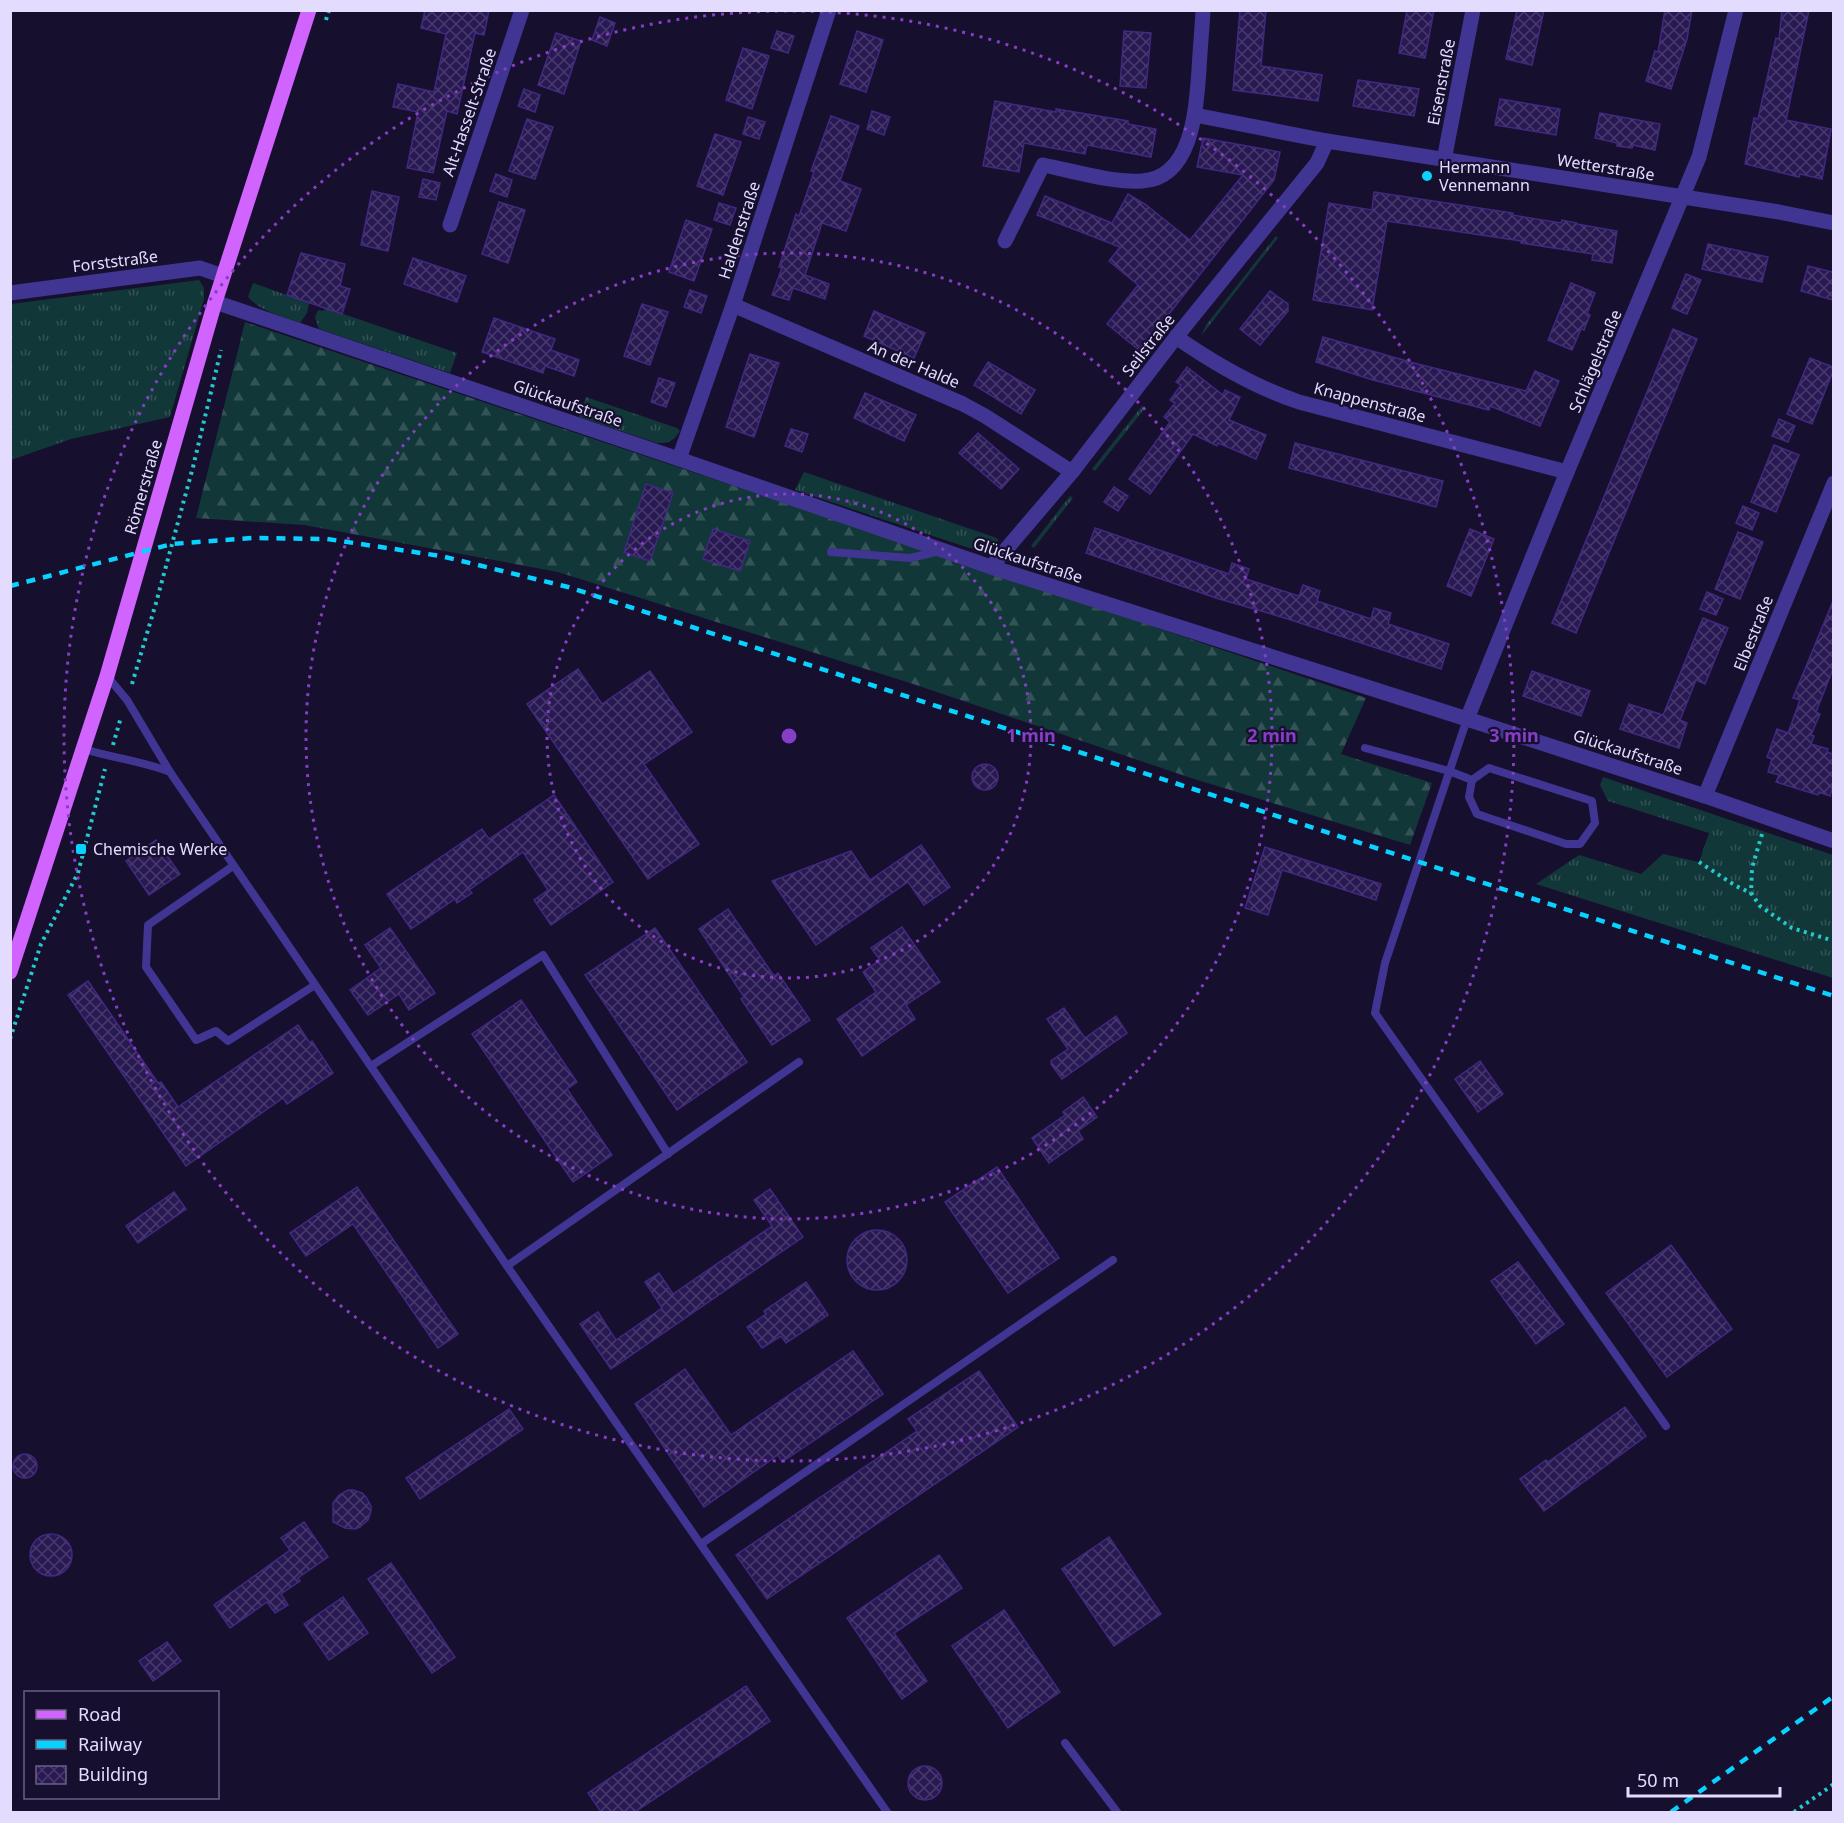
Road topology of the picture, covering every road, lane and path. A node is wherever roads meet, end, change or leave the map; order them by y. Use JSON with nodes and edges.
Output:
{"nodes":[{"id":1,"x":309,"y":10,"type":"edge"},
{"id":2,"x":329,"y":10,"type":"edge"},
{"id":3,"x":522,"y":10,"type":"edge"},
{"id":4,"x":829,"y":10,"type":"edge"},
{"id":5,"x":1203,"y":10,"type":"edge"},
{"id":6,"x":1473,"y":10,"type":"edge"},
{"id":7,"x":1736,"y":10,"type":"edge"},
{"id":8,"x":326,"y":22,"type":"dead end"},
{"id":9,"x":1195,"y":115,"type":"junction"},
{"id":10,"x":1327,"y":141,"type":"junction"},
{"id":11,"x":1444,"y":160,"type":"junction"},
{"id":12,"x":1684,"y":197,"type":"junction"},
{"id":13,"x":1833,"y":223,"type":"edge"},
{"id":14,"x":450,"y":225,"type":"dead end"},
{"id":15,"x":1005,"y":242,"type":"dead end"},
{"id":16,"x":223,"y":276,"type":"junction"},
{"id":17,"x":10,"y":293,"type":"edge"},
{"id":18,"x":215,"y":302,"type":"junction"},
{"id":19,"x":733,"y":306,"type":"junction"},
{"id":20,"x":1176,"y":337,"type":"junction"},
{"id":21,"x":222,"y":348,"type":"dead end"},
{"id":22,"x":679,"y":459,"type":"junction"},
{"id":23,"x":1072,"y":472,"type":"junction"},
{"id":24,"x":1568,"y":472,"type":"junction"},
{"id":25,"x":1833,"y":483,"type":"edge"},
{"id":26,"x":943,"y":551,"type":"junction"},
{"id":27,"x":831,"y":552,"type":"dead end"},
{"id":28,"x":991,"y":567,"type":"junction"},
{"id":29,"x":107,"y":676,"type":"junction"},
{"id":30,"x":127,"y":700,"type":"junction"},
{"id":31,"x":1467,"y":719,"type":"junction"},
{"id":32,"x":1365,"y":748,"type":"dead end"},
{"id":33,"x":84,"y":749,"type":"junction"},
{"id":34,"x":109,"y":757,"type":"junction"},
{"id":35,"x":1449,"y":771,"type":"junction"},
{"id":36,"x":170,"y":772,"type":"junction"},
{"id":37,"x":1472,"y":780,"type":"junction"},
{"id":38,"x":1705,"y":796,"type":"junction"},
{"id":39,"x":1766,"y":817,"type":"junction"},
{"id":40,"x":1833,"y":841,"type":"edge"},
{"id":41,"x":1699,"y":862,"type":"dead end"},
{"id":42,"x":233,"y":866,"type":"junction"},
{"id":43,"x":1751,"y":893,"type":"junction"},
{"id":44,"x":1833,"y":941,"type":"edge"},
{"id":45,"x":10,"y":972,"type":"edge"},
{"id":46,"x":315,"y":985,"type":"junction"},
{"id":47,"x":10,"y":1039,"type":"edge"},
{"id":48,"x":799,"y":1062,"type":"dead end"},
{"id":49,"x":370,"y":1066,"type":"junction"},
{"id":50,"x":668,"y":1154,"type":"junction"},
{"id":51,"x":1113,"y":1260,"type":"dead end"},
{"id":52,"x":507,"y":1266,"type":"junction"},
{"id":53,"x":1666,"y":1426,"type":"dead end"},
{"id":54,"x":701,"y":1544,"type":"junction"},
{"id":55,"x":1065,"y":1743,"type":"dead end"},
{"id":56,"x":1833,"y":1785,"type":"edge"},
{"id":57,"x":887,"y":1812,"type":"edge"},
{"id":58,"x":1117,"y":1812,"type":"edge"},
{"id":59,"x":1794,"y":1812,"type":"edge"}],
"edges":[{"from":1,"to":16,"type":"main road","name":"Römerstraße"},
{"from":2,"to":8,"type":"path"},
{"from":3,"to":14,"type":"street","name":"Alt-Hasselt-Straße"},
{"from":4,"to":19,"type":"street","name":"Haldenstraße"},
{"from":5,"to":9,"type":"street"},
{"from":6,"to":11,"type":"street","name":"Eisenstraße"},
{"from":7,"to":12,"type":"street","name":"Schlägelstraße"},
{"from":9,"to":10,"type":"street","name":"Wetterstraße"},
{"from":9,"to":15,"type":"street"},
{"from":10,"to":11,"type":"street","name":"Wetterstraße"},
{"from":10,"to":20,"type":"street","name":"Seilstraße"},
{"from":11,"to":12,"type":"street","name":"Wetterstraße"},
{"from":12,"to":13,"type":"street","name":"Wetterstraße"},
{"from":12,"to":24,"type":"street","name":"Schlägelstraße"},
{"from":16,"to":17,"type":"street","name":"Forststraße"},
{"from":16,"to":18,"type":"main road","name":"Römerstraße"},
{"from":18,"to":22,"type":"street","name":"Glückaufstraße"},
{"from":18,"to":29,"type":"main road","name":"Römerstraße"},
{"from":19,"to":22,"type":"street","name":"Haldenstraße"},
{"from":19,"to":23,"type":"street","name":"An der Halde"},
{"from":20,"to":23,"type":"street","name":"Seilstraße"},
{"from":20,"to":24,"type":"street","name":"Knappenstraße"},
{"from":21,"to":30,"type":"path"},
{"from":22,"to":26,"type":"street","name":"Glückaufstraße"},
{"from":23,"to":28,"type":"street","name":"Seilstraße"},
{"from":24,"to":31,"type":"street","name":"Schlägelstraße"},
{"from":25,"to":38,"type":"street","name":"Elbestraße"},
{"from":26,"to":27,"type":"lane"},
{"from":26,"to":28,"type":"street","name":"Glückaufstraße"},
{"from":28,"to":31,"type":"street","name":"Glückaufstraße"},
{"from":29,"to":30,"type":"lane"},
{"from":29,"to":33,"type":"main road","name":"Römerstraße"},
{"from":30,"to":34,"type":"path"},
{"from":30,"to":36,"type":"lane"},
{"from":31,"to":35,"type":"lane"},
{"from":31,"to":38,"type":"street","name":"Glückaufstraße"},
{"from":32,"to":35,"type":"lane"},
{"from":33,"to":34,"type":"lane"},
{"from":33,"to":45,"type":"main road","name":"Römerstraße"},
{"from":34,"to":36,"type":"lane"},
{"from":34,"to":47,"type":"path"},
{"from":35,"to":37,"type":"lane"},
{"from":35,"to":53,"type":"lane"},
{"from":36,"to":42,"type":"lane"},
{"from":37,"to":37,"type":"lane"},
{"from":38,"to":39,"type":"street","name":"Glückaufstraße"},
{"from":39,"to":40,"type":"street","name":"Glückaufstraße"},
{"from":39,"to":43,"type":"path"},
{"from":41,"to":43,"type":"path"},
{"from":42,"to":46,"type":"lane"},
{"from":42,"to":46,"type":"lane"},
{"from":43,"to":44,"type":"path"},
{"from":46,"to":49,"type":"lane"},
{"from":48,"to":50,"type":"lane"},
{"from":49,"to":50,"type":"lane"},
{"from":49,"to":52,"type":"lane"},
{"from":50,"to":52,"type":"lane"},
{"from":51,"to":54,"type":"lane"},
{"from":52,"to":54,"type":"lane"},
{"from":54,"to":57,"type":"lane"},
{"from":55,"to":58,"type":"lane"},
{"from":56,"to":59,"type":"path"}]}
